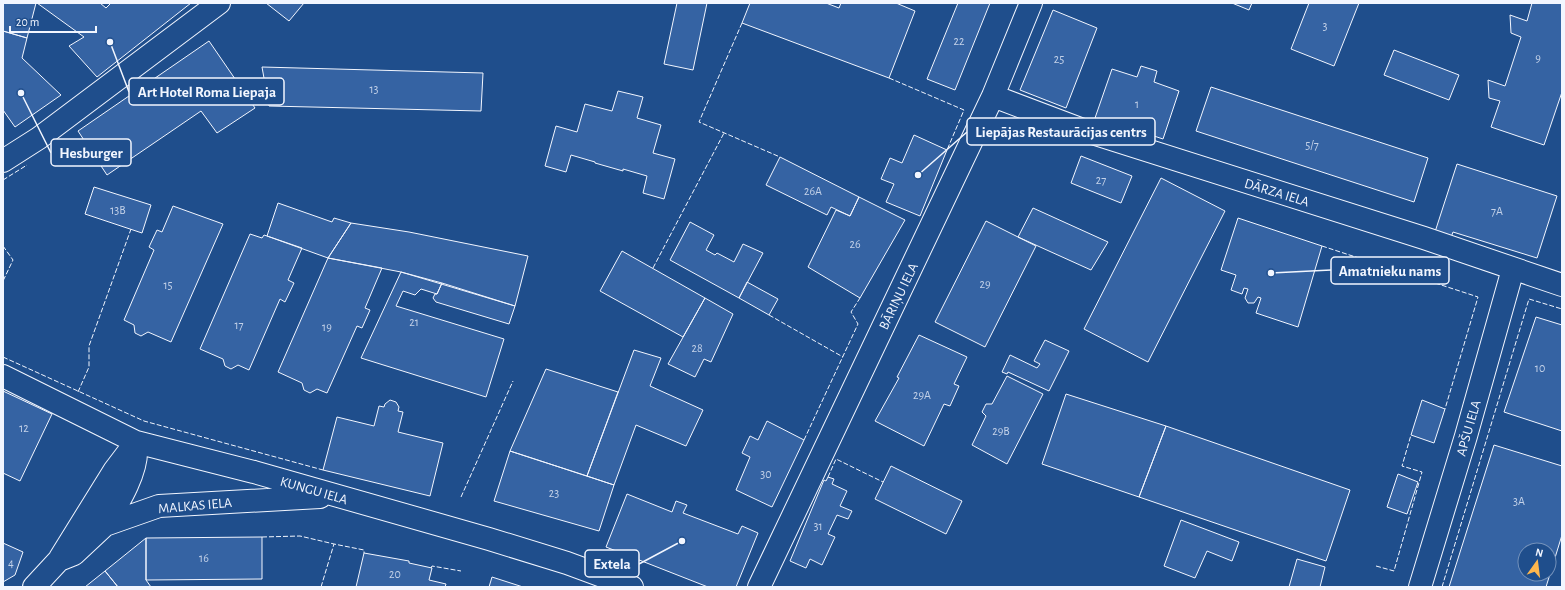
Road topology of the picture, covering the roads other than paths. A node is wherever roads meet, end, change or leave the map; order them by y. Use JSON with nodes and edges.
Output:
{"nodes":[{"id":1,"x":219,"y":3,"type":"edge"},
{"id":2,"x":1031,"y":3,"type":"edge"},
{"id":3,"x":993,"y":96,"type":"junction"},
{"id":4,"x":3,"y":161,"type":"edge"},
{"id":5,"x":1513,"y":269,"type":"junction"},
{"id":6,"x":1562,"y":284,"type":"edge"},
{"id":7,"x":3,"y":376,"type":"edge"},
{"id":8,"x":136,"y":442,"type":"junction"},
{"id":9,"x":335,"y":496,"type":"junction"},
{"id":10,"x":104,"y":525,"type":"junction"},
{"id":11,"x":59,"y":560,"type":"junction"},
{"id":12,"x":34,"y":587,"type":"edge"},
{"id":13,"x":632,"y":587,"type":"edge"},
{"id":14,"x":759,"y":587,"type":"edge"},
{"id":15,"x":1420,"y":587,"type":"edge"}],
"edges":[{"from":1,"to":4,"type":"street"},
{"from":2,"to":3,"type":"street","name":"BĀRIŅU IELA"},
{"from":3,"to":5,"type":"street","name":"DĀRZA IELA"},
{"from":3,"to":14,"type":"street","name":"BĀRIŅU IELA"},
{"from":5,"to":6,"type":"street","name":"DĀRZA IELA"},
{"from":5,"to":15,"type":"street","name":"APŠU IELA"},
{"from":7,"to":8,"type":"street","name":"KUNGU IELA"},
{"from":8,"to":9,"type":"street","name":"KUNGU IELA"},
{"from":8,"to":10,"type":"street"},
{"from":8,"to":11,"type":"street"},
{"from":9,"to":10,"type":"street","name":"MALKAS IELA"},
{"from":9,"to":13,"type":"street","name":"KUNGU IELA"},
{"from":10,"to":11,"type":"street","name":"MALKAS IELA"},
{"from":11,"to":12,"type":"street","name":"MALKAS IELA"}]}
